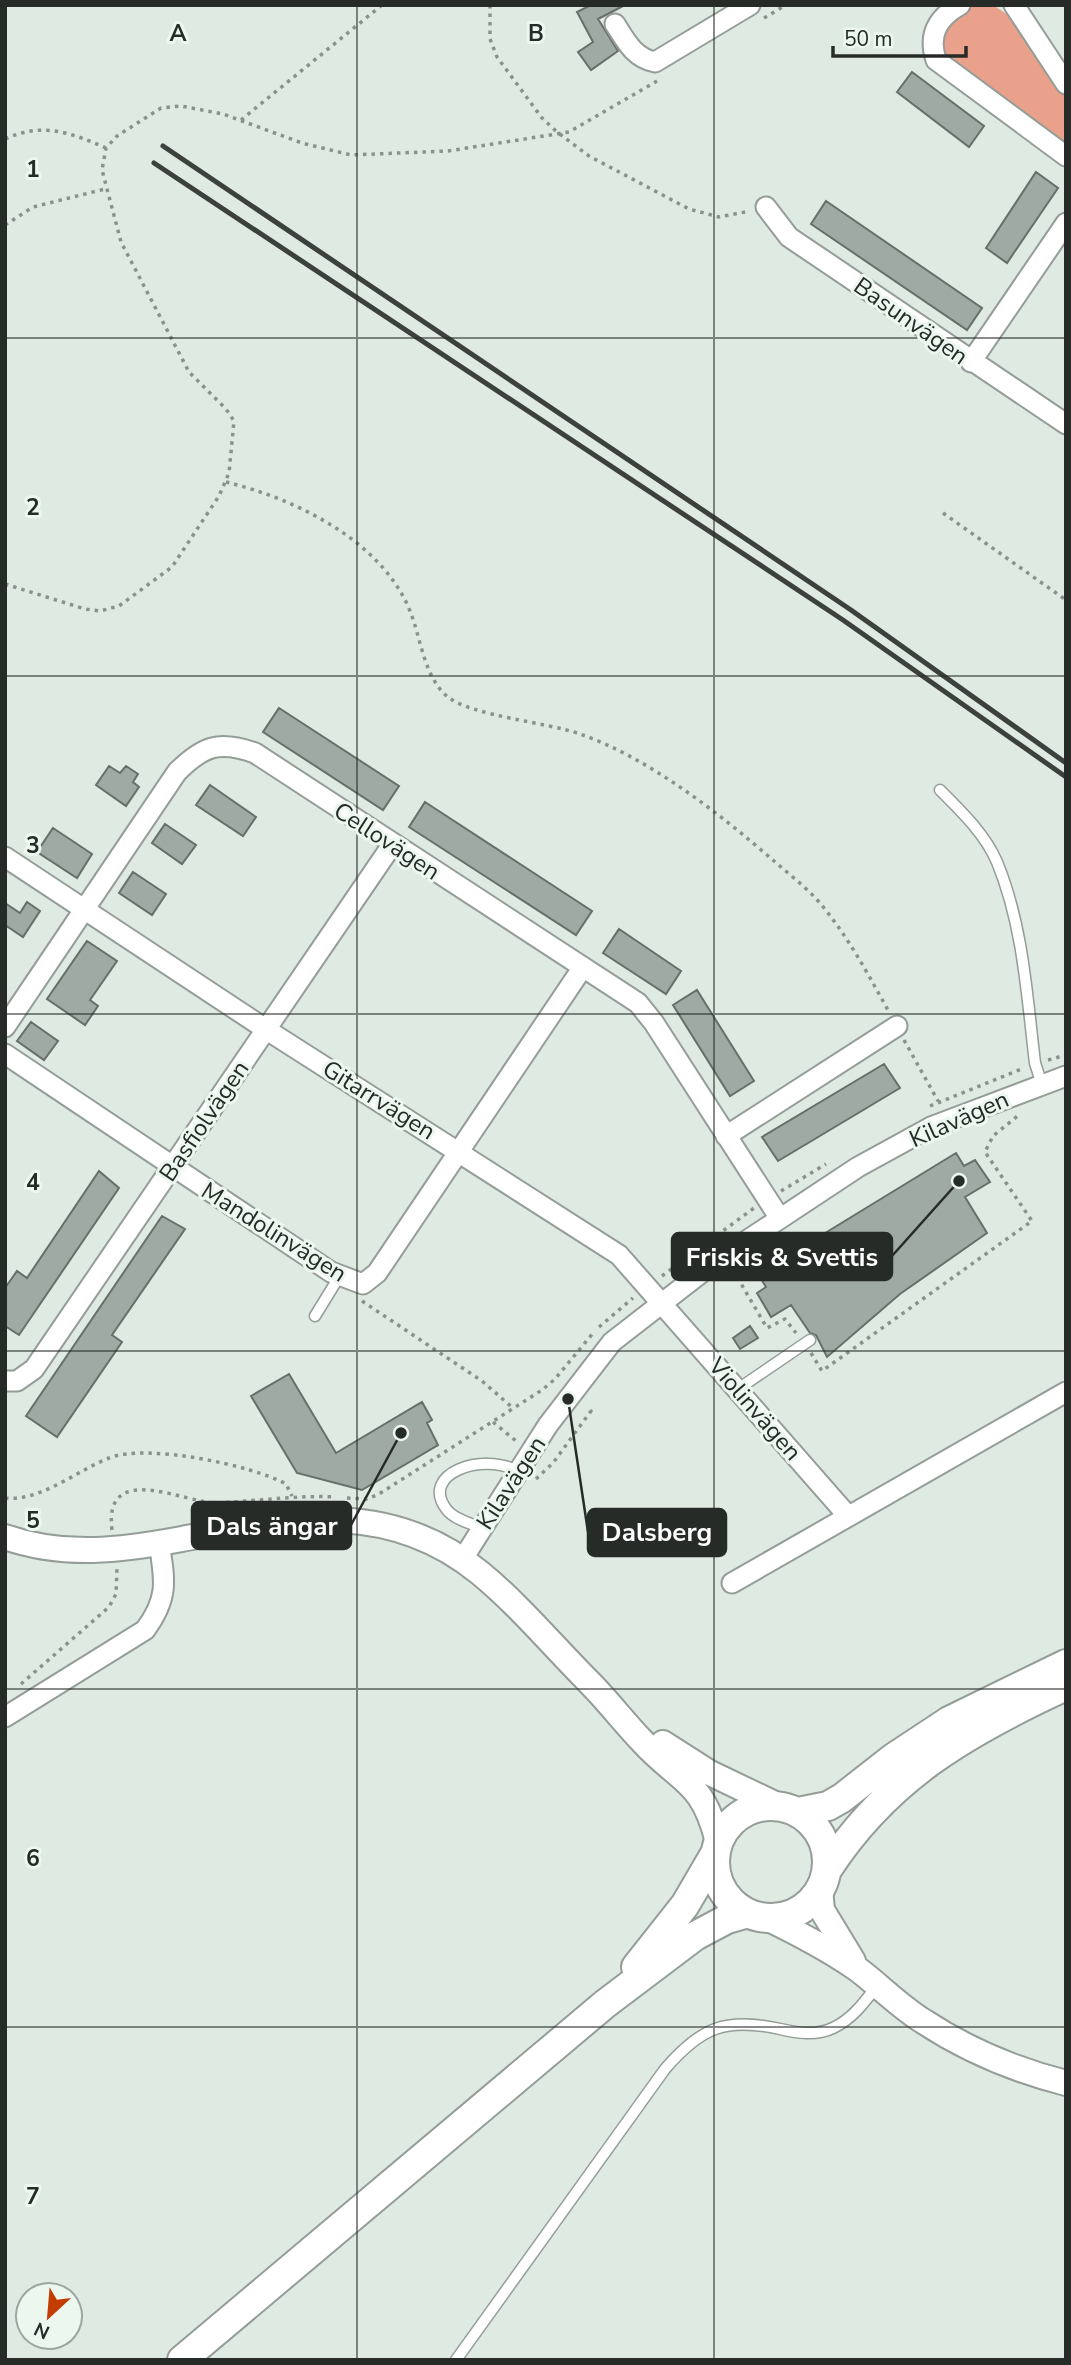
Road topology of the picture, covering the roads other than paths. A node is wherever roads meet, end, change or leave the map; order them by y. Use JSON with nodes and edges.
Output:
{"nodes":[{"id":1,"x":750,"y":5,"type":"edge"},
{"id":2,"x":960,"y":5,"type":"edge"},
{"id":3,"x":1014,"y":5,"type":"edge"},
{"id":4,"x":615,"y":24,"type":"dead end"},
{"id":5,"x":1066,"y":84,"type":"edge"},
{"id":6,"x":1066,"y":156,"type":"edge"},
{"id":7,"x":766,"y":207,"type":"road end"},
{"id":8,"x":1066,"y":223,"type":"edge"},
{"id":9,"x":971,"y":362,"type":"junction"},
{"id":10,"x":1066,"y":424,"type":"edge"},
{"id":11,"x":940,"y":790,"type":"dead end"},
{"id":12,"x":392,"y":845,"type":"junction"},
{"id":13,"x":5,"y":857,"type":"edge"},
{"id":14,"x":85,"y":910,"type":"junction"},
{"id":15,"x":583,"y":967,"type":"junction"},
{"id":16,"x":897,"y":1026,"type":"road end"},
{"id":17,"x":5,"y":1027,"type":"edge"},
{"id":18,"x":267,"y":1030,"type":"junction"},
{"id":19,"x":5,"y":1054,"type":"edge"},
{"id":20,"x":1058,"y":1082,"type":"edge"},
{"id":21,"x":726,"y":1136,"type":"junction"},
{"id":22,"x":457,"y":1149,"type":"junction"},
{"id":23,"x":173,"y":1167,"type":"junction"},
{"id":24,"x":779,"y":1217,"type":"junction"},
{"id":25,"x":339,"y":1277,"type":"junction"},
{"id":26,"x":663,"y":1302,"type":"junction"},
{"id":27,"x":315,"y":1316,"type":"dead end"},
{"id":28,"x":807,"y":1342,"type":"road end"},
{"id":29,"x":5,"y":1381,"type":"edge"},
{"id":30,"x":738,"y":1389,"type":"junction"},
{"id":31,"x":1066,"y":1392,"type":"edge"},
{"id":32,"x":517,"y":1472,"type":"junction"},
{"id":33,"x":848,"y":1516,"type":"junction"},
{"id":34,"x":481,"y":1528,"type":"junction"},
{"id":35,"x":5,"y":1537,"type":"edge"},
{"id":36,"x":159,"y":1543,"type":"junction"},
{"id":37,"x":462,"y":1560,"type":"junction"},
{"id":38,"x":732,"y":1583,"type":"dead end"},
{"id":39,"x":1066,"y":1664,"type":"edge"},
{"id":40,"x":1066,"y":1686,"type":"edge"},
{"id":41,"x":617,"y":1709,"type":"junction"},
{"id":42,"x":8,"y":1715,"type":"edge"},
{"id":43,"x":788,"y":1809,"type":"junction"},
{"id":44,"x":717,"y":1847,"type":"junction"},
{"id":45,"x":823,"y":1880,"type":"junction"},
{"id":46,"x":757,"y":1915,"type":"junction"},
{"id":47,"x":868,"y":1978,"type":"junction"},
{"id":48,"x":605,"y":2004,"type":"junction"},
{"id":49,"x":1066,"y":2083,"type":"edge"},
{"id":50,"x":182,"y":2360,"type":"edge"},
{"id":51,"x":456,"y":2360,"type":"edge"}],
"edges":[{"from":1,"to":4,"type":"street"},
{"from":2,"to":6,"type":"street"},
{"from":3,"to":5,"type":"street"},
{"from":7,"to":9,"type":"street","name":"Basunvägen"},
{"from":8,"to":9,"type":"street"},
{"from":9,"to":10,"type":"street","name":"Basunvägen"},
{"from":11,"to":20,"type":"lane"},
{"from":12,"to":14,"type":"street","name":"Cellovägen"},
{"from":12,"to":15,"type":"street","name":"Cellovägen"},
{"from":12,"to":18,"type":"street","name":"Basfiolvägen"},
{"from":13,"to":14,"type":"street","name":"Gitarrvägen"},
{"from":14,"to":17,"type":"street","name":"Cellovägen"},
{"from":14,"to":18,"type":"street","name":"Gitarrvägen"},
{"from":15,"to":21,"type":"street","name":"Cellovägen"},
{"from":15,"to":22,"type":"street","name":"Mandolinvägen"},
{"from":16,"to":21,"type":"street"},
{"from":18,"to":22,"type":"street","name":"Gitarrvägen"},
{"from":18,"to":23,"type":"street","name":"Basfiolvägen"},
{"from":19,"to":23,"type":"street","name":"Mandolinvägen"},
{"from":20,"to":24,"type":"street","name":"Kilavägen"},
{"from":21,"to":24,"type":"street","name":"Cellovägen"},
{"from":22,"to":25,"type":"street","name":"Mandolinvägen"},
{"from":22,"to":26,"type":"street","name":"Gitarrvägen"},
{"from":23,"to":25,"type":"street","name":"Mandolinvägen"},
{"from":23,"to":29,"type":"street","name":"Basfiolvägen"},
{"from":24,"to":26,"type":"street","name":"Kilavägen"},
{"from":25,"to":27,"type":"lane"},
{"from":26,"to":30,"type":"street","name":"Violinvägen"},
{"from":26,"to":32,"type":"street","name":"Kilavägen"},
{"from":28,"to":30,"type":"lane"},
{"from":30,"to":33,"type":"street","name":"Violinvägen"},
{"from":31,"to":33,"type":"street"},
{"from":32,"to":34,"type":"street","name":"Kilavägen"},
{"from":32,"to":34,"type":"lane"},
{"from":33,"to":38,"type":"street"},
{"from":34,"to":37,"type":"street","name":"Kilavägen"},
{"from":35,"to":36,"type":"street"},
{"from":36,"to":37,"type":"street"},
{"from":36,"to":42,"type":"street"},
{"from":37,"to":41,"type":"street"},
{"from":39,"to":43,"type":"main road"},
{"from":40,"to":45,"type":"main road"},
{"from":41,"to":43,"type":"street"},
{"from":41,"to":44,"type":"street"},
{"from":43,"to":44,"type":"main road"},
{"from":43,"to":45,"type":"main road"},
{"from":44,"to":46,"type":"main road"},
{"from":44,"to":48,"type":"main road"},
{"from":45,"to":46,"type":"main road"},
{"from":45,"to":47,"type":"street"},
{"from":46,"to":47,"type":"street"},
{"from":46,"to":48,"type":"main road"},
{"from":47,"to":49,"type":"street"},
{"from":47,"to":51,"type":"lane"},
{"from":48,"to":50,"type":"main road"}]}
